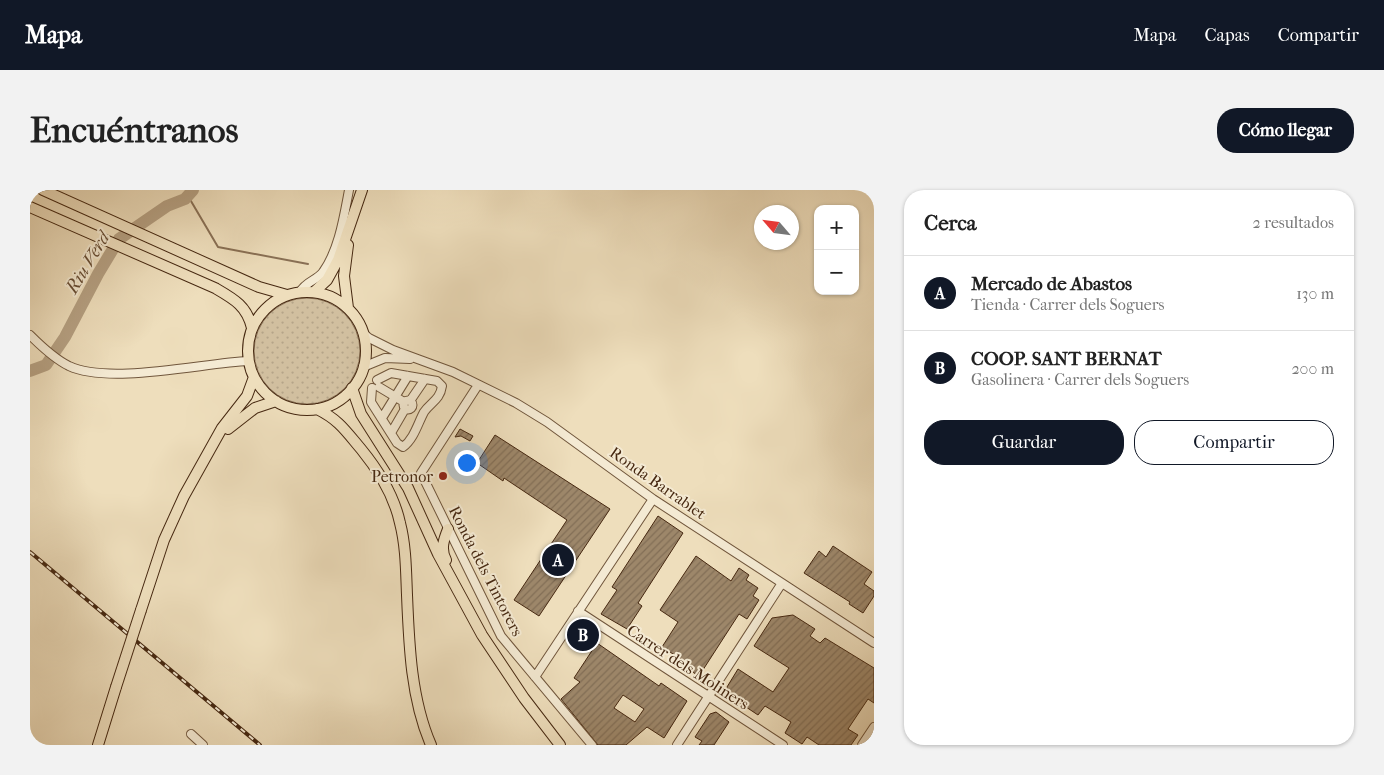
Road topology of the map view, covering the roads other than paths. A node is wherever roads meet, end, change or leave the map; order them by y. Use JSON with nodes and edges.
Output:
{"nodes":[{"id":1,"x":43,"y":190,"type":"edge"},
{"id":2,"x":350,"y":190,"type":"edge"},
{"id":3,"x":362,"y":190,"type":"edge"},
{"id":4,"x":30,"y":207,"type":"edge"},
{"id":5,"x":352,"y":221,"type":"junction"},
{"id":6,"x":300,"y":292,"type":"junction"},
{"id":7,"x":314,"y":292,"type":"junction"},
{"id":8,"x":287,"y":295,"type":"junction"},
{"id":9,"x":348,"y":308,"type":"junction"},
{"id":10,"x":252,"y":328,"type":"junction"},
{"id":11,"x":363,"y":332,"type":"junction"},
{"id":12,"x":30,"y":335,"type":"edge"},
{"id":13,"x":420,"y":360,"type":"junction"},
{"id":14,"x":248,"y":361,"type":"junction"},
{"id":15,"x":363,"y":367,"type":"junction"},
{"id":16,"x":408,"y":376,"type":"junction"},
{"id":17,"x":254,"y":377,"type":"junction"},
{"id":18,"x":425,"y":378,"type":"junction"},
{"id":19,"x":376,"y":385,"type":"junction"},
{"id":20,"x":478,"y":385,"type":"junction"},
{"id":21,"x":352,"y":388,"type":"junction"},
{"id":22,"x":395,"y":397,"type":"junction"},
{"id":23,"x":276,"y":401,"type":"junction"},
{"id":24,"x":408,"y":405,"type":"junction"},
{"id":25,"x":316,"y":409,"type":"junction"},
{"id":26,"x":423,"y":414,"type":"junction"},
{"id":27,"x":382,"y":418,"type":"junction"},
{"id":28,"x":391,"y":433,"type":"junction"},
{"id":29,"x":207,"y":455,"type":"junction"},
{"id":30,"x":653,"y":499,"type":"junction"},
{"id":31,"x":448,"y":529,"type":"junction"},
{"id":32,"x":782,"y":583,"type":"junction"},
{"id":33,"x":578,"y":611,"type":"junction"},
{"id":34,"x":482,"y":635,"type":"junction"},
{"id":35,"x":874,"y":643,"type":"edge"},
{"id":36,"x":535,"y":677,"type":"junction"},
{"id":37,"x":708,"y":696,"type":"junction"},
{"id":38,"x":874,"y":727,"type":"edge"},
{"id":39,"x":191,"y":734,"type":"dead end"},
{"id":40,"x":98,"y":745,"type":"edge"},
{"id":41,"x":203,"y":745,"type":"edge"},
{"id":42,"x":431,"y":745,"type":"edge"},
{"id":43,"x":560,"y":745,"type":"edge"},
{"id":44,"x":592,"y":745,"type":"edge"},
{"id":45,"x":677,"y":745,"type":"edge"},
{"id":46,"x":783,"y":745,"type":"edge"},
{"id":47,"x":862,"y":745,"type":"edge"}],
"edges":[{"from":1,"to":8,"type":"main road"},
{"from":2,"to":6,"type":"street"},
{"from":3,"to":5,"type":"main road"},
{"from":4,"to":10,"type":"main road"},
{"from":5,"to":7,"type":"main road"},
{"from":5,"to":9,"type":"main road"},
{"from":6,"to":7,"type":"main road"},
{"from":6,"to":8,"type":"main road"},
{"from":7,"to":9,"type":"main road"},
{"from":8,"to":10,"type":"main road"},
{"from":9,"to":11,"type":"main road"},
{"from":10,"to":14,"type":"main road"},
{"from":11,"to":13,"type":"street","name":"Ronda Barrablet"},
{"from":11,"to":15,"type":"main road"},
{"from":12,"to":14,"type":"street"},
{"from":13,"to":15,"type":"street"},
{"from":13,"to":20,"type":"street","name":"Ronda Barrablet"},
{"from":14,"to":17,"type":"main road"},
{"from":15,"to":21,"type":"main road"},
{"from":16,"to":18,"type":"street"},
{"from":16,"to":19,"type":"street"},
{"from":16,"to":22,"type":"street"},
{"from":17,"to":23,"type":"main road"},
{"from":17,"to":29,"type":"main road"},
{"from":18,"to":24,"type":"street"},
{"from":18,"to":26,"type":"street"},
{"from":19,"to":22,"type":"street"},
{"from":19,"to":27,"type":"street"},
{"from":20,"to":30,"type":"street","name":"Ronda Barrablet"},
{"from":20,"to":31,"type":"street","name":"Ronda dels Tintorers"},
{"from":21,"to":25,"type":"main road"},
{"from":21,"to":34,"type":"main road"},
{"from":22,"to":24,"type":"street"},
{"from":22,"to":27,"type":"street"},
{"from":23,"to":25,"type":"main road"},
{"from":23,"to":29,"type":"main road"},
{"from":24,"to":26,"type":"street"},
{"from":24,"to":28,"type":"street"},
{"from":25,"to":42,"type":"main road"},
{"from":26,"to":28,"type":"street"},
{"from":27,"to":28,"type":"street"},
{"from":29,"to":40,"type":"main road","bridge":true},
{"from":30,"to":32,"type":"street","name":"Ronda Barrablet"},
{"from":30,"to":33,"type":"street"},
{"from":31,"to":34,"type":"main road"},
{"from":31,"to":36,"type":"street","name":"Ronda dels Tintorers"},
{"from":32,"to":35,"type":"street","name":"Ronda Barrablet"},
{"from":32,"to":37,"type":"street"},
{"from":33,"to":36,"type":"street"},
{"from":33,"to":37,"type":"street","name":"Carrer dels Moliners"},
{"from":34,"to":43,"type":"main road"},
{"from":36,"to":44,"type":"street","name":"Ronda dels Tintorers"},
{"from":37,"to":45,"type":"street"},
{"from":37,"to":46,"type":"street","name":"Carrer dels Moliners"},
{"from":38,"to":47,"type":"street"},
{"from":39,"to":41,"type":"street"}]}
